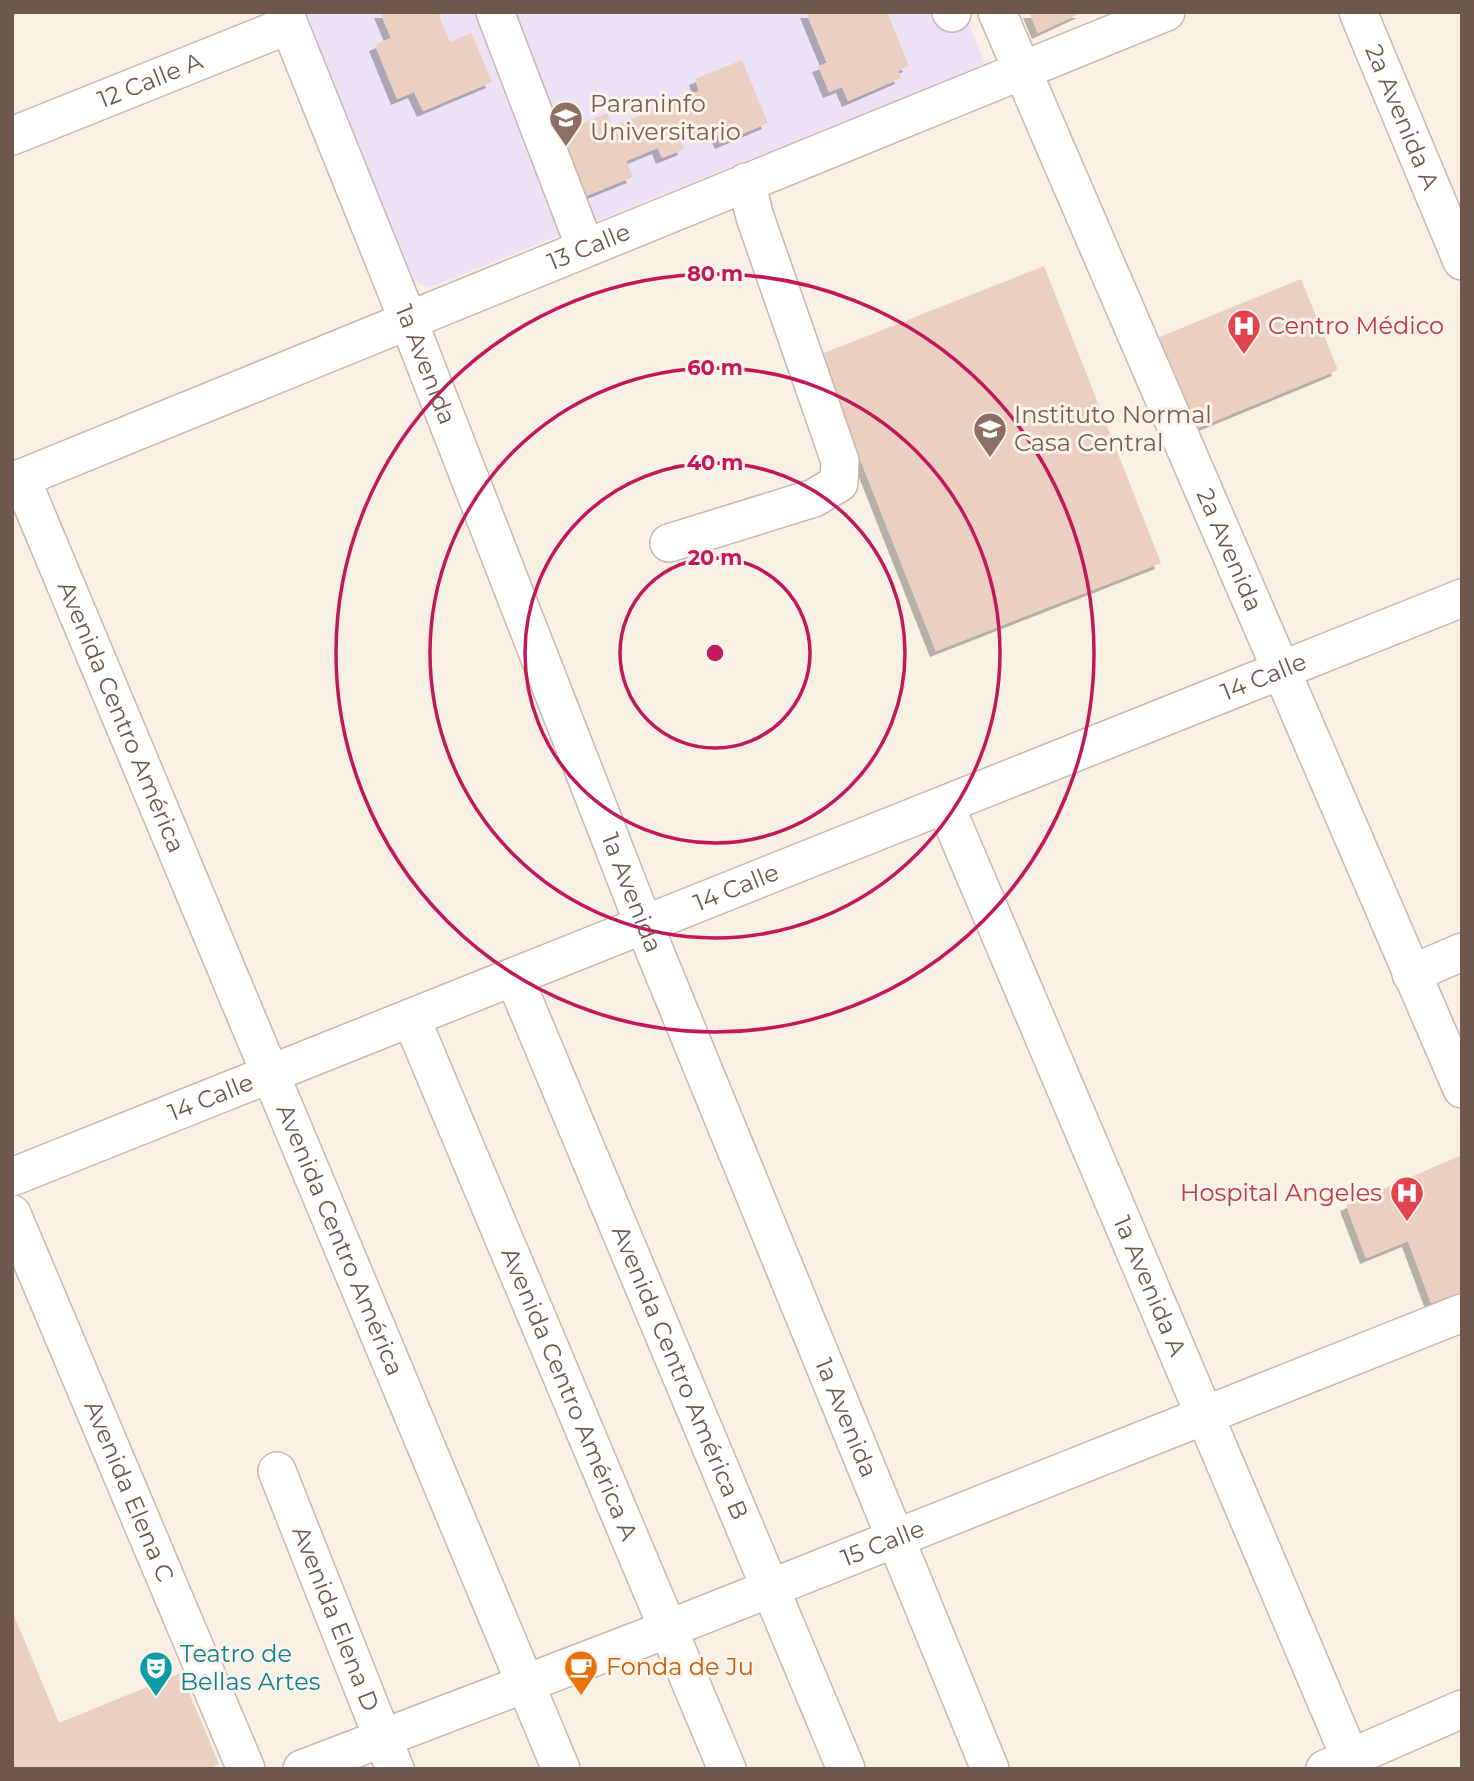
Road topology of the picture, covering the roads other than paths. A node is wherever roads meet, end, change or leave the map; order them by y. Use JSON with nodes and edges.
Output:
{"nodes":[{"id":1,"x":495,"y":12,"type":"edge"},
{"id":2,"x":997,"y":12,"type":"edge"},
{"id":3,"x":1166,"y":12,"type":"edge"},
{"id":4,"x":1358,"y":12,"type":"edge"},
{"id":5,"x":286,"y":19,"type":"edge"},
{"id":6,"x":1022,"y":69,"type":"junction"},
{"id":7,"x":12,"y":136,"type":"edge"},
{"id":8,"x":746,"y":182,"type":"junction"},
{"id":9,"x":585,"y":247,"type":"junction"},
{"id":10,"x":1462,"y":261,"type":"edge"},
{"id":11,"x":408,"y":320,"type":"junction"},
{"id":12,"x":17,"y":480,"type":"edge"},
{"id":13,"x":669,"y":542,"type":"dead end"},
{"id":14,"x":1462,"y":598,"type":"edge"},
{"id":15,"x":1281,"y":671,"type":"junction"},
{"id":16,"x":945,"y":805,"type":"junction"},
{"id":17,"x":644,"y":925,"type":"junction"},
{"id":18,"x":1462,"y":952,"type":"edge"},
{"id":19,"x":1411,"y":974,"type":"junction"},
{"id":20,"x":513,"y":977,"type":"junction"},
{"id":21,"x":411,"y":1018,"type":"junction"},
{"id":22,"x":271,"y":1073,"type":"junction"},
{"id":23,"x":1462,"y":1089,"type":"edge"},
{"id":24,"x":12,"y":1177,"type":"edge"},
{"id":25,"x":12,"y":1214,"type":"edge"},
{"id":26,"x":1462,"y":1313,"type":"edge"},
{"id":27,"x":1205,"y":1415,"type":"junction"},
{"id":28,"x":277,"y":1471,"type":"dead end"},
{"id":29,"x":894,"y":1539,"type":"junction"},
{"id":30,"x":770,"y":1588,"type":"junction"},
{"id":31,"x":668,"y":1629,"type":"junction"},
{"id":32,"x":526,"y":1684,"type":"junction"},
{"id":33,"x":1462,"y":1709,"type":"edge"},
{"id":34,"x":388,"y":1753,"type":"edge"},
{"id":35,"x":1343,"y":1765,"type":"edge"},
{"id":36,"x":246,"y":1769,"type":"edge"},
{"id":37,"x":302,"y":1769,"type":"edge"},
{"id":38,"x":561,"y":1769,"type":"edge"},
{"id":39,"x":727,"y":1769,"type":"edge"},
{"id":40,"x":846,"y":1769,"type":"edge"},
{"id":41,"x":990,"y":1769,"type":"edge"}],
"edges":[{"from":1,"to":9,"type":"street"},
{"from":2,"to":6,"type":"street","name":"2a Avenida"},
{"from":3,"to":6,"type":"street","name":"13 Calle"},
{"from":4,"to":10,"type":"street","name":"2a Avenida A"},
{"from":5,"to":7,"type":"street","name":"12 Calle A"},
{"from":5,"to":11,"type":"street","name":"1a Avenida"},
{"from":6,"to":8,"type":"street","name":"13 Calle"},
{"from":6,"to":15,"type":"street","name":"2a Avenida"},
{"from":8,"to":9,"type":"street","name":"13 Calle"},
{"from":8,"to":13,"type":"street"},
{"from":9,"to":11,"type":"street","name":"13 Calle"},
{"from":11,"to":12,"type":"street","name":"13 Calle"},
{"from":11,"to":17,"type":"street","name":"1a Avenida"},
{"from":12,"to":22,"type":"street","name":"Avenida Centro América"},
{"from":14,"to":15,"type":"street","name":"14 Calle"},
{"from":15,"to":16,"type":"street","name":"14 Calle"},
{"from":15,"to":19,"type":"street","name":"2a Avenida"},
{"from":16,"to":17,"type":"street","name":"14 Calle"},
{"from":16,"to":27,"type":"street","name":"1a Avenida A"},
{"from":17,"to":20,"type":"street","name":"14 Calle"},
{"from":17,"to":29,"type":"street","name":"1a Avenida"},
{"from":18,"to":19,"type":"street"},
{"from":19,"to":23,"type":"street","name":"2a Avenida"},
{"from":20,"to":21,"type":"street","name":"14 Calle"},
{"from":20,"to":30,"type":"street","name":"Avenida Centro América B"},
{"from":21,"to":22,"type":"street","name":"14 Calle"},
{"from":21,"to":31,"type":"street","name":"Avenida Centro América A"},
{"from":22,"to":24,"type":"street","name":"14 Calle"},
{"from":22,"to":32,"type":"street","name":"Avenida Centro América"},
{"from":25,"to":36,"type":"street","name":"Avenida Elena C"},
{"from":26,"to":27,"type":"street","name":"15 Calle"},
{"from":27,"to":29,"type":"street","name":"15 Calle"},
{"from":27,"to":35,"type":"street","name":"1a Avenida A"},
{"from":28,"to":34,"type":"street","name":"Avenida Elena D"},
{"from":29,"to":30,"type":"street","name":"15 Calle"},
{"from":29,"to":41,"type":"street","name":"1a Avenida"},
{"from":30,"to":31,"type":"street","name":"15 Calle"},
{"from":30,"to":40,"type":"street","name":"Avenida Centro América B"},
{"from":31,"to":32,"type":"street","name":"15 Calle"},
{"from":31,"to":39,"type":"street","name":"Avenida Centro América A"},
{"from":32,"to":34,"type":"street","name":"15 Calle"},
{"from":32,"to":38,"type":"street","name":"Avenida Centro América"},
{"from":33,"to":35,"type":"street"},
{"from":34,"to":37,"type":"street","name":"15 Calle"}]}
